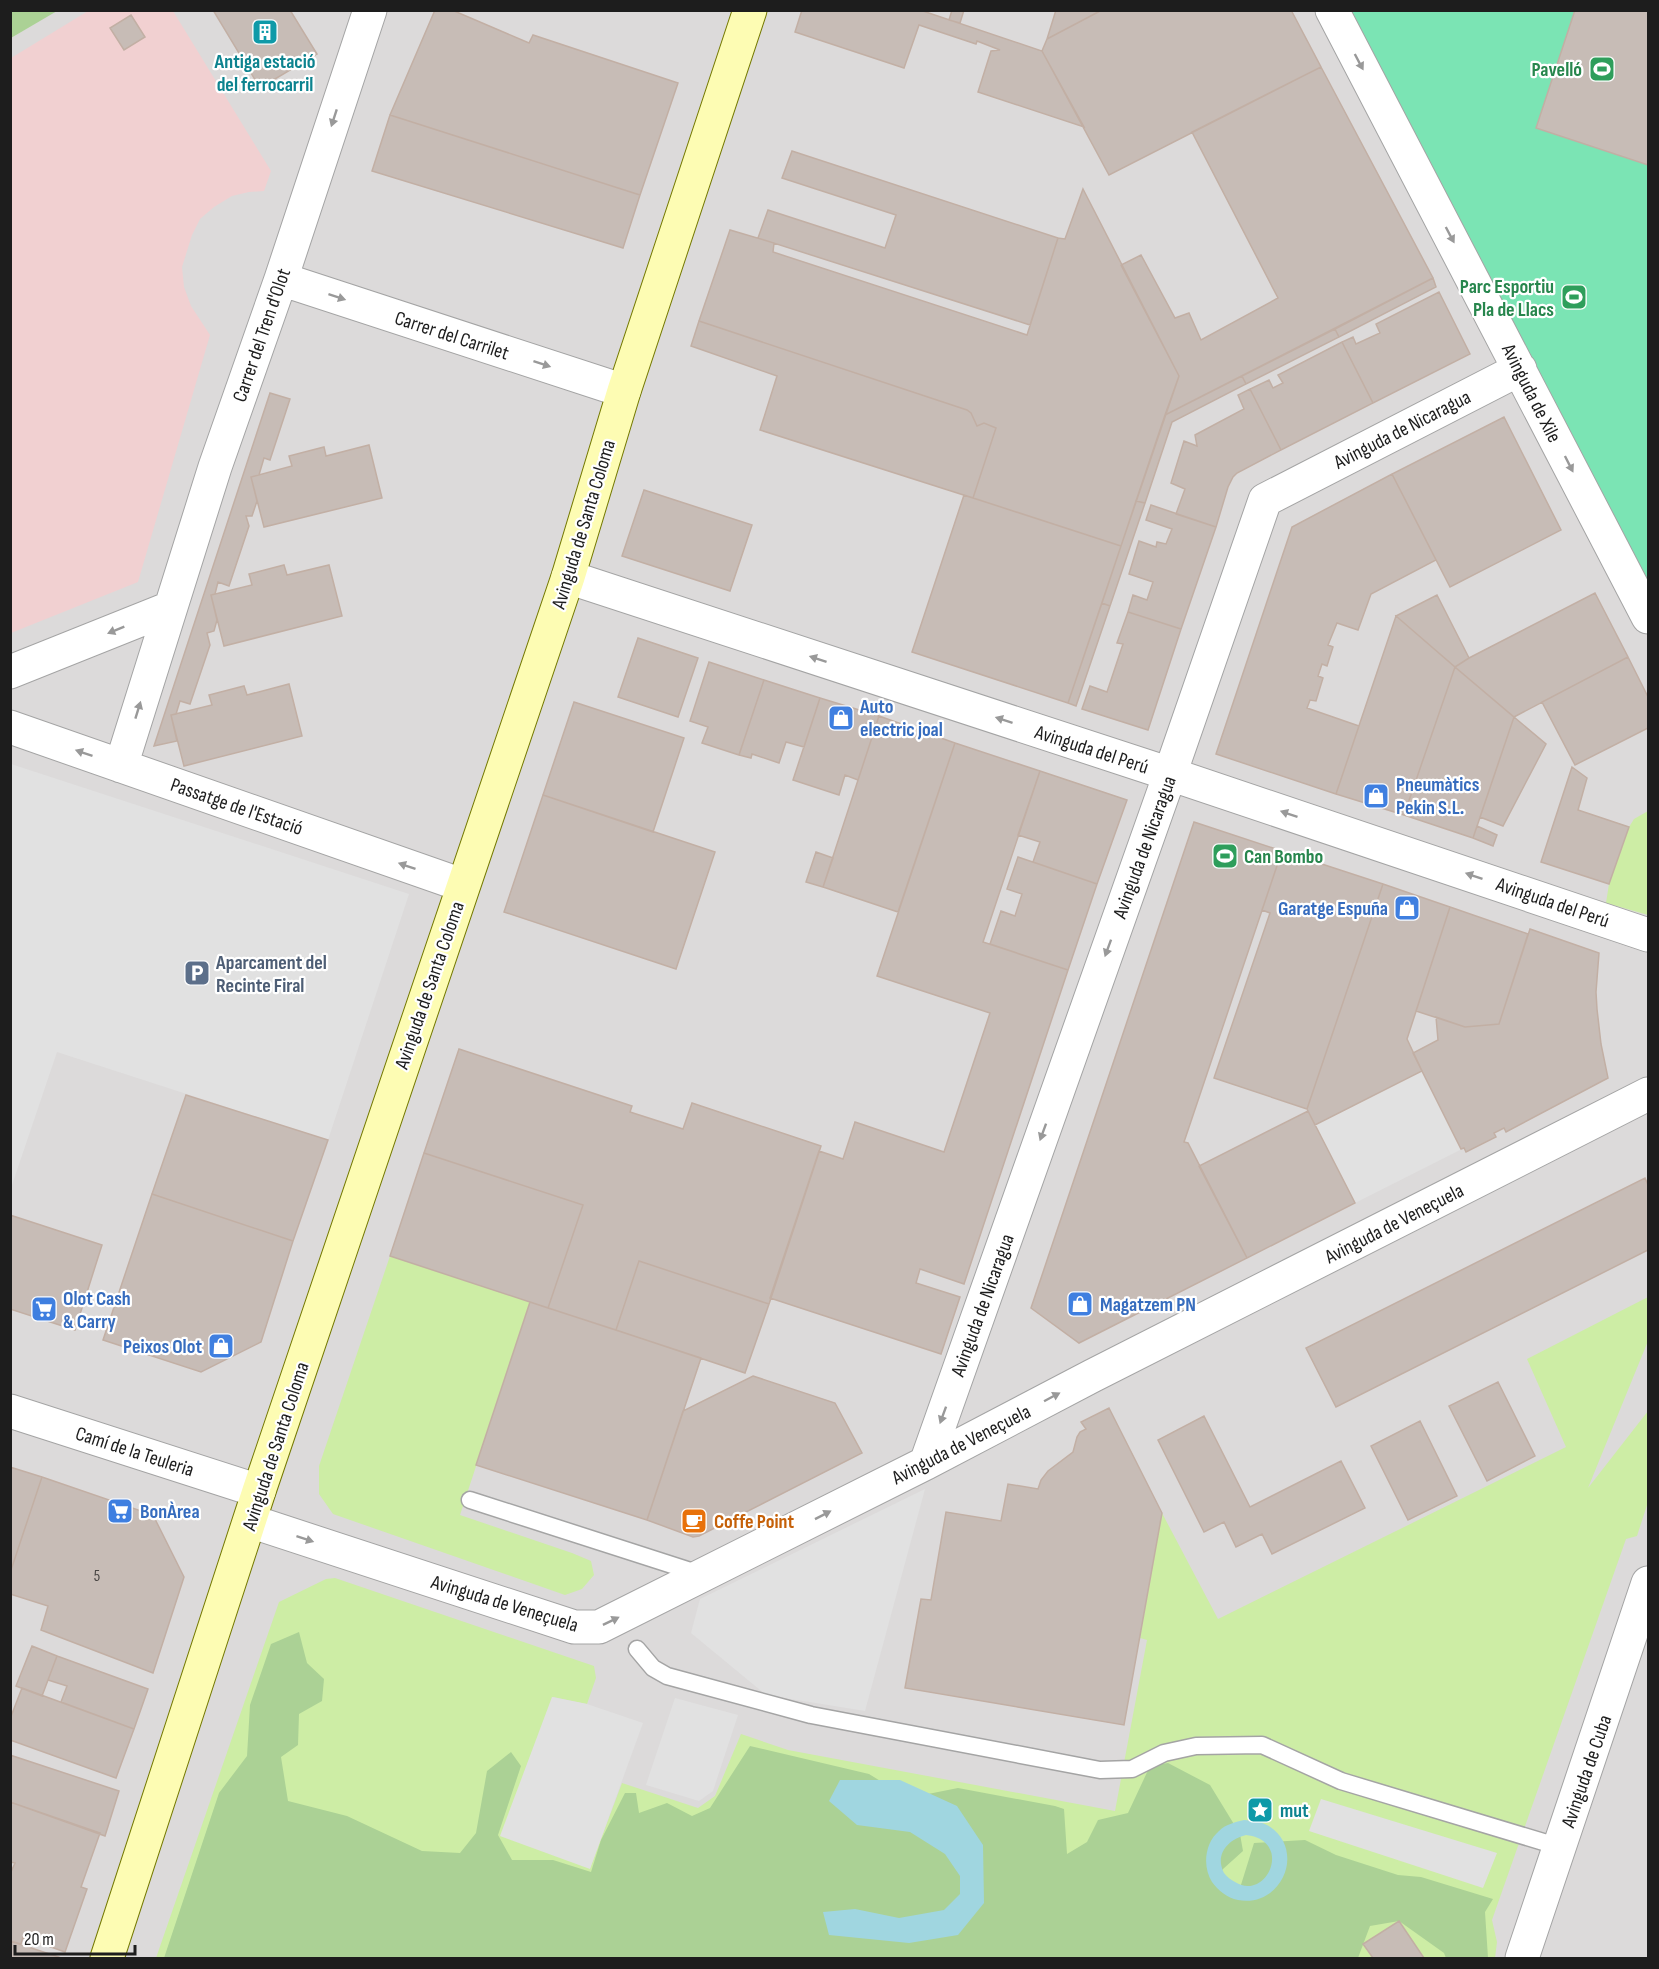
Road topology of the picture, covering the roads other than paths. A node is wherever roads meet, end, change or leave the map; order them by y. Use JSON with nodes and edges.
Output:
{"nodes":[{"id":1,"x":370,"y":10,"type":"edge"},
{"id":2,"x":750,"y":10,"type":"edge"},
{"id":3,"x":1332,"y":10,"type":"edge"},
{"id":4,"x":281,"y":279,"type":"junction"},
{"id":5,"x":1520,"y":369,"type":"junction"},
{"id":6,"x":624,"y":391,"type":"junction"},
{"id":7,"x":568,"y":577,"type":"junction"},
{"id":8,"x":170,"y":608,"type":"junction"},
{"id":9,"x":1648,"y":617,"type":"edge"},
{"id":10,"x":10,"y":672,"type":"edge"},
{"id":11,"x":10,"y":727,"type":"edge"},
{"id":12,"x":121,"y":766,"type":"junction"},
{"id":13,"x":1170,"y":774,"type":"junction"},
{"id":14,"x":462,"y":885,"type":"junction"},
{"id":15,"x":1648,"y":935,"type":"edge"},
{"id":16,"x":1648,"y":1094,"type":"edge"},
{"id":17,"x":10,"y":1411,"type":"edge"},
{"id":18,"x":926,"y":1463,"type":"junction"},
{"id":19,"x":470,"y":1500,"type":"dead end"},
{"id":20,"x":254,"y":1506,"type":"junction"},
{"id":21,"x":702,"y":1575,"type":"junction"},
{"id":22,"x":1648,"y":1583,"type":"edge"},
{"id":23,"x":637,"y":1648,"type":"dead end"},
{"id":24,"x":1560,"y":1847,"type":"junction"},
{"id":25,"x":107,"y":1959,"type":"edge"},
{"id":26,"x":1522,"y":1959,"type":"edge"}],
"edges":[{"from":1,"to":4,"type":"street","name":"Carrer del Tren d'Olot","one_way":true},
{"from":2,"to":6,"type":"main road","name":"Avinguda de Santa Coloma"},
{"from":3,"to":5,"type":"street","name":"Avinguda de Xile","one_way":true},
{"from":4,"to":6,"type":"street","name":"Carrer del Carrilet","one_way":true},
{"from":4,"to":8,"type":"street","name":"Carrer del Tren d'Olot"},
{"from":5,"to":9,"type":"street","name":"Avinguda de Xile","one_way":true},
{"from":5,"to":13,"type":"street","name":"Avinguda de Nicaragua"},
{"from":6,"to":7,"type":"main road","name":"Avinguda de Santa Coloma"},
{"from":13,"to":7,"type":"street","name":"Avinguda del Perú","one_way":true},
{"from":7,"to":14,"type":"main road","name":"Avinguda de Santa Coloma"},
{"from":8,"to":10,"type":"street","one_way":true},
{"from":12,"to":8,"type":"street","name":"Carrer del Tren d'Olot","one_way":true},
{"from":12,"to":11,"type":"street","name":"Passatge de l'Estació","one_way":true},
{"from":14,"to":12,"type":"street","name":"Passatge de l'Estació","one_way":true},
{"from":15,"to":13,"type":"street","name":"Avinguda del Perú","one_way":true},
{"from":13,"to":18,"type":"street","name":"Avinguda de Nicaragua","one_way":true},
{"from":14,"to":20,"type":"main road","name":"Avinguda de Santa Coloma"},
{"from":18,"to":16,"type":"street","name":"Avinguda de Veneçuela","one_way":true},
{"from":17,"to":20,"type":"street","name":"Camí de la Teuleria"},
{"from":21,"to":18,"type":"street","name":"Avinguda de Veneçuela","one_way":true},
{"from":19,"to":21,"type":"lane"},
{"from":20,"to":21,"type":"street","name":"Avinguda de Veneçuela","one_way":true},
{"from":20,"to":25,"type":"main road","name":"Avinguda de Santa Coloma"},
{"from":22,"to":24,"type":"street","name":"Avinguda de Cuba"},
{"from":23,"to":24,"type":"lane"},
{"from":24,"to":26,"type":"street","name":"Avinguda de Cuba"}]}
